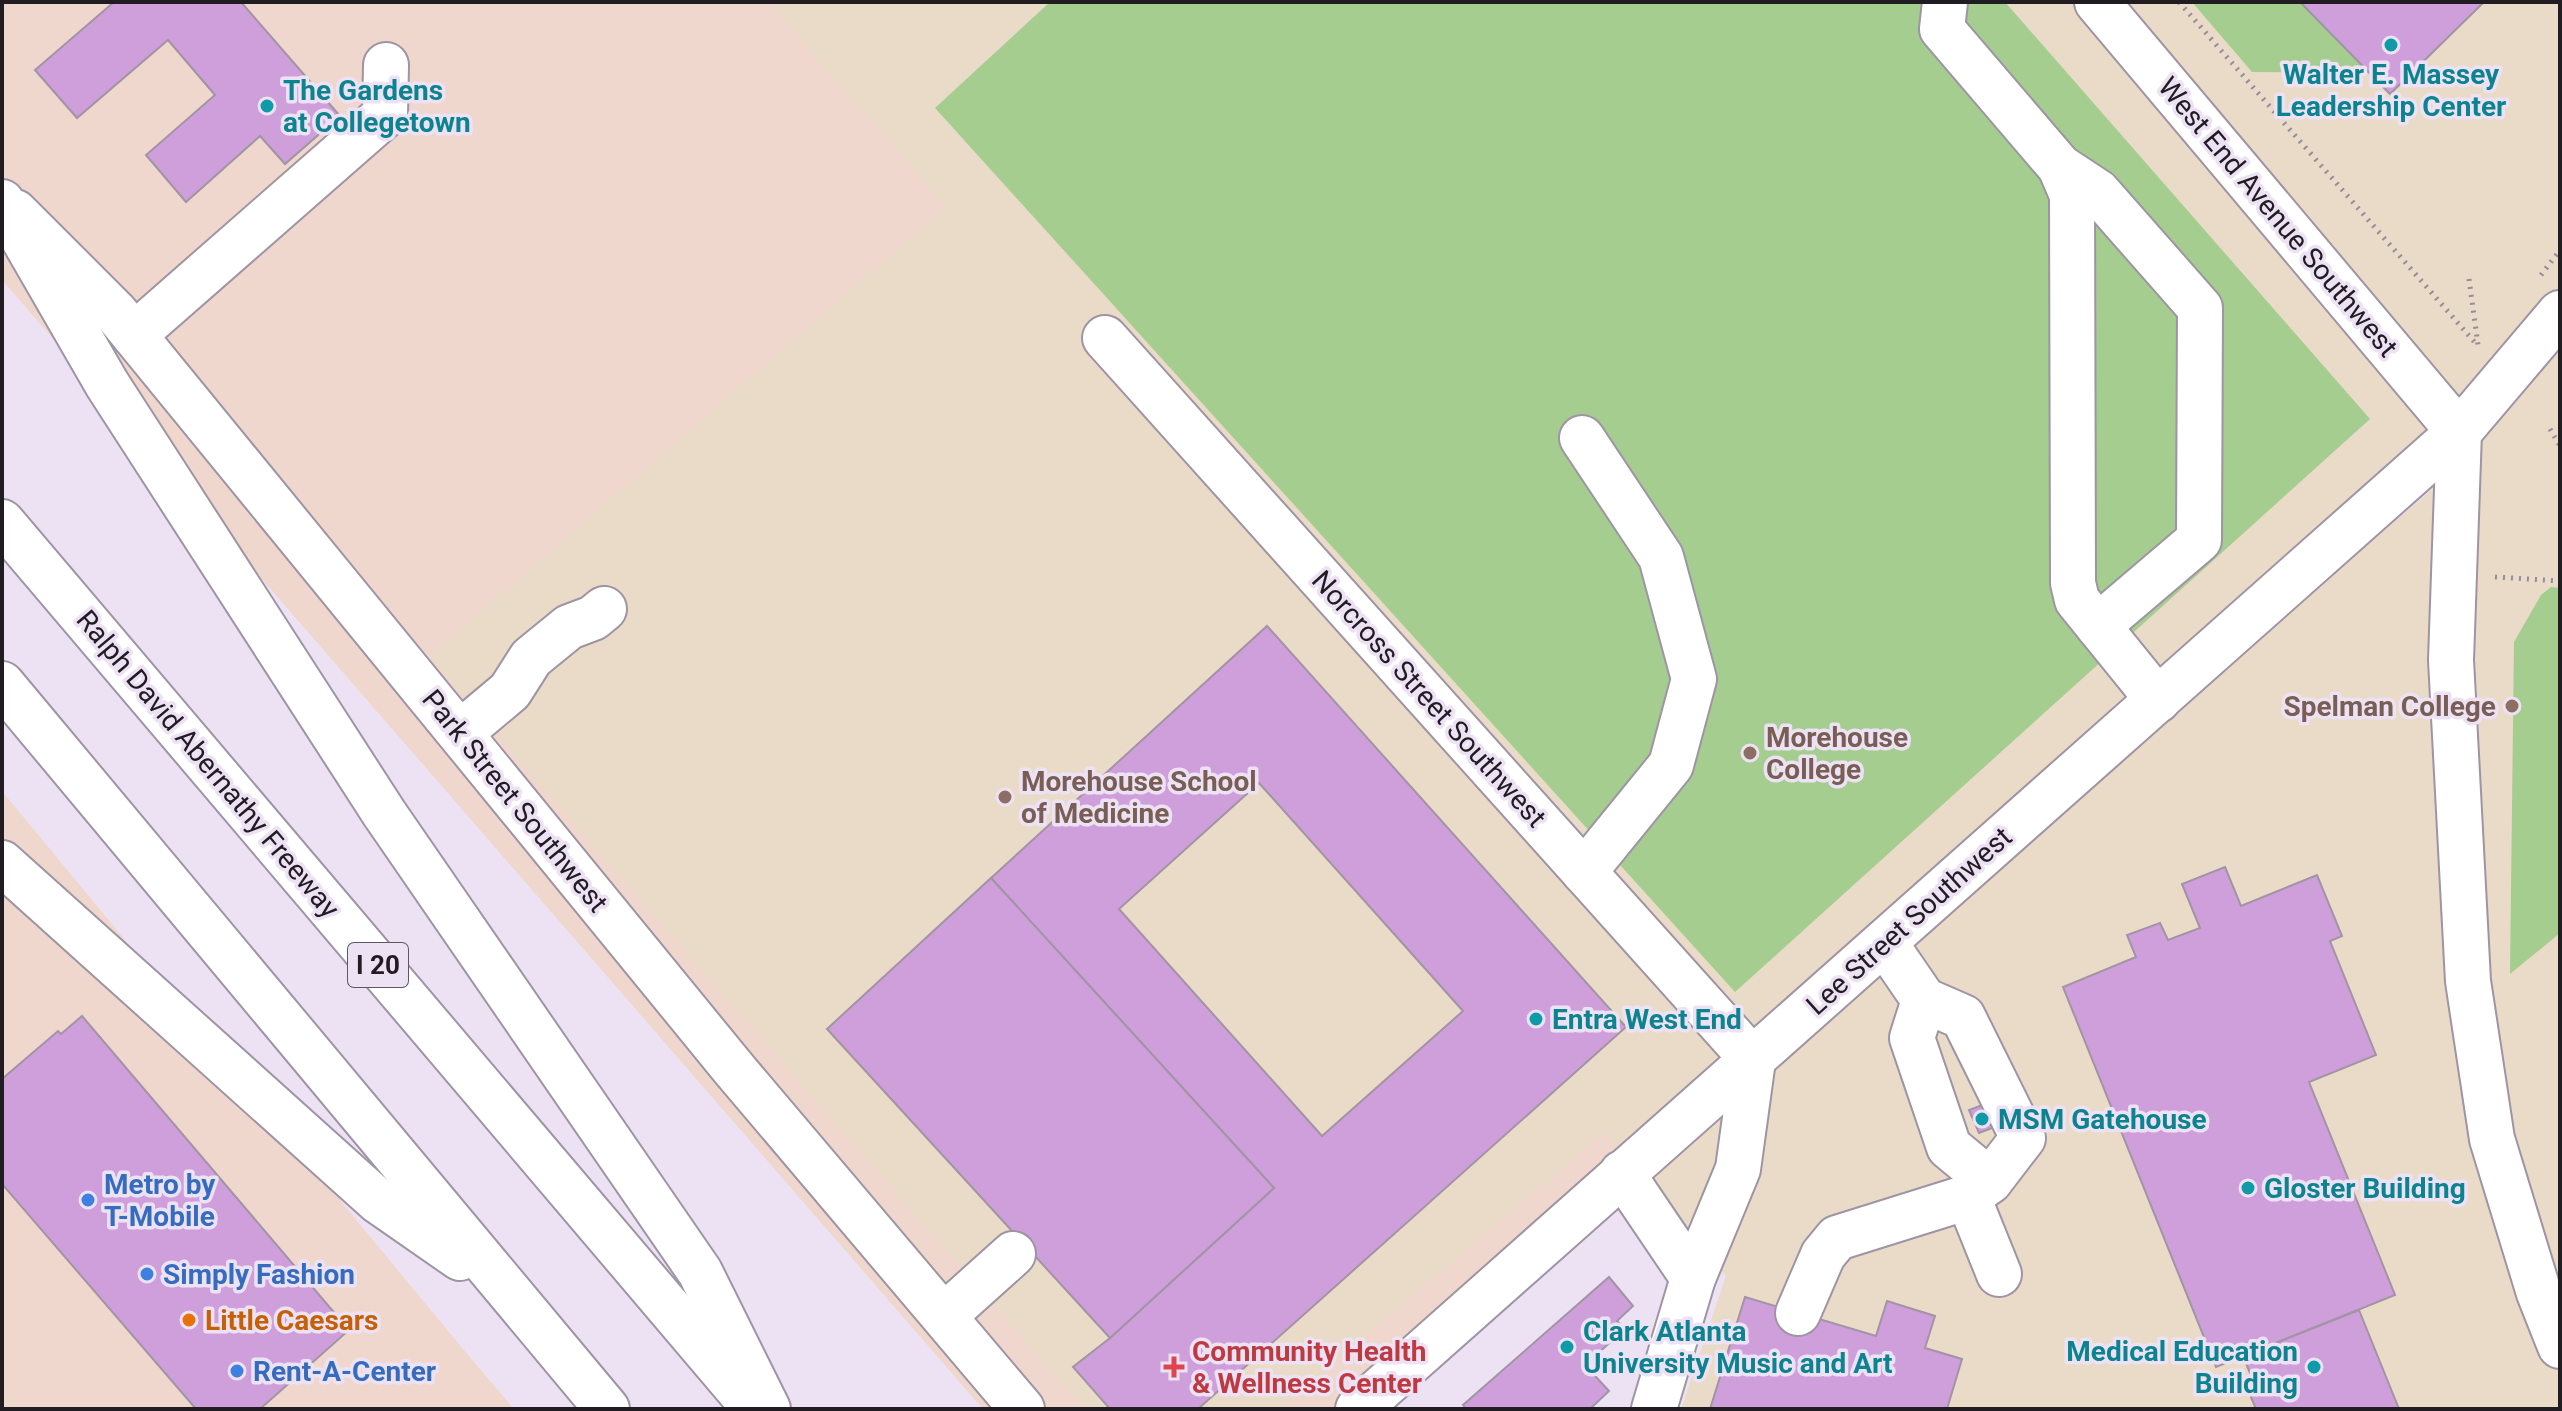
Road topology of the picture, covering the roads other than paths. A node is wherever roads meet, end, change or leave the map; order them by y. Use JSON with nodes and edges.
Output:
{"nodes":[{"id":1,"x":1945,"y":2,"type":"edge"},
{"id":2,"x":2097,"y":2,"type":"edge"},
{"id":3,"x":386,"y":65,"type":"dead end"},
{"id":4,"x":2060,"y":167,"type":"junction"},
{"id":5,"x":2,"y":200,"type":"edge"},
{"id":6,"x":2547,"y":298,"type":"edge"},
{"id":7,"x":134,"y":335,"type":"junction"},
{"id":8,"x":1105,"y":338,"type":"dead end"},
{"id":9,"x":2459,"y":432,"type":"junction"},
{"id":10,"x":1582,"y":438,"type":"dead end"},
{"id":11,"x":2,"y":522,"type":"edge"},
{"id":12,"x":599,"y":614,"type":"dead end"},
{"id":13,"x":2098,"y":626,"type":"junction"},
{"id":14,"x":2,"y":684,"type":"edge"},
{"id":15,"x":2158,"y":700,"type":"junction"},
{"id":16,"x":460,"y":733,"type":"junction"},
{"id":17,"x":2,"y":863,"type":"edge"},
{"id":18,"x":1584,"y":872,"type":"junction"},
{"id":19,"x":1885,"y":943,"type":"junction"},
{"id":20,"x":1924,"y":1000,"type":"junction"},
{"id":21,"x":1753,"y":1060,"type":"junction"},
{"id":22,"x":1622,"y":1173,"type":"junction"},
{"id":23,"x":1979,"y":1189,"type":"junction"},
{"id":24,"x":1013,"y":1254,"type":"dead end"},
{"id":25,"x":1999,"y":1274,"type":"dead end"},
{"id":26,"x":1693,"y":1278,"type":"junction"},
{"id":27,"x":506,"y":1290,"type":"junction"},
{"id":28,"x":1798,"y":1313,"type":"dead end"},
{"id":29,"x":944,"y":1316,"type":"junction"},
{"id":30,"x":2560,"y":1346,"type":"edge"},
{"id":31,"x":607,"y":1409,"type":"edge"},
{"id":32,"x":755,"y":1409,"type":"edge"},
{"id":33,"x":768,"y":1409,"type":"edge"},
{"id":34,"x":1022,"y":1409,"type":"edge"},
{"id":35,"x":1358,"y":1409,"type":"edge"},
{"id":36,"x":1654,"y":1409,"type":"edge"}],
"edges":[{"from":1,"to":4,"type":"main road"},
{"from":2,"to":9,"type":"main road","name":"West End Avenue Southwest"},
{"from":3,"to":7,"type":"main road"},
{"from":4,"to":13,"type":"main road"},
{"from":4,"to":13,"type":"main road"},
{"from":5,"to":7,"type":"main road","name":"Park Street Southwest"},
{"from":5,"to":33,"type":"main road"},
{"from":6,"to":9,"type":"main road","name":"Lee Street Southwest"},
{"from":7,"to":16,"type":"main road","name":"Park Street Southwest"},
{"from":8,"to":18,"type":"main road","name":"Norcross Street Southwest"},
{"from":9,"to":15,"type":"main road","name":"Lee Street Southwest"},
{"from":9,"to":30,"type":"main road"},
{"from":10,"to":18,"type":"main road"},
{"from":11,"to":32,"type":"main road","name":"Ralph David Abernathy Freeway","number":"I 20"},
{"from":12,"to":16,"type":"main road"},
{"from":13,"to":15,"type":"main road"},
{"from":14,"to":27,"type":"main road"},
{"from":15,"to":19,"type":"main road","name":"Lee Street Southwest"},
{"from":16,"to":29,"type":"main road","name":"Park Street Southwest"},
{"from":17,"to":27,"type":"main road"},
{"from":18,"to":21,"type":"main road","name":"Norcross Street Southwest"},
{"from":19,"to":20,"type":"main road"},
{"from":19,"to":21,"type":"main road","name":"Lee Street Southwest"},
{"from":20,"to":23,"type":"main road"},
{"from":20,"to":23,"type":"main road"},
{"from":21,"to":22,"type":"main road","name":"Lee Street Southwest"},
{"from":21,"to":26,"type":"main road"},
{"from":22,"to":26,"type":"main road"},
{"from":22,"to":35,"type":"main road","name":"Lee Street Southwest"},
{"from":23,"to":25,"type":"main road"},
{"from":23,"to":28,"type":"main road"},
{"from":24,"to":29,"type":"main road"},
{"from":26,"to":36,"type":"main road"},
{"from":27,"to":31,"type":"main road"},
{"from":29,"to":34,"type":"main road","name":"Park Street Southwest"}]}
